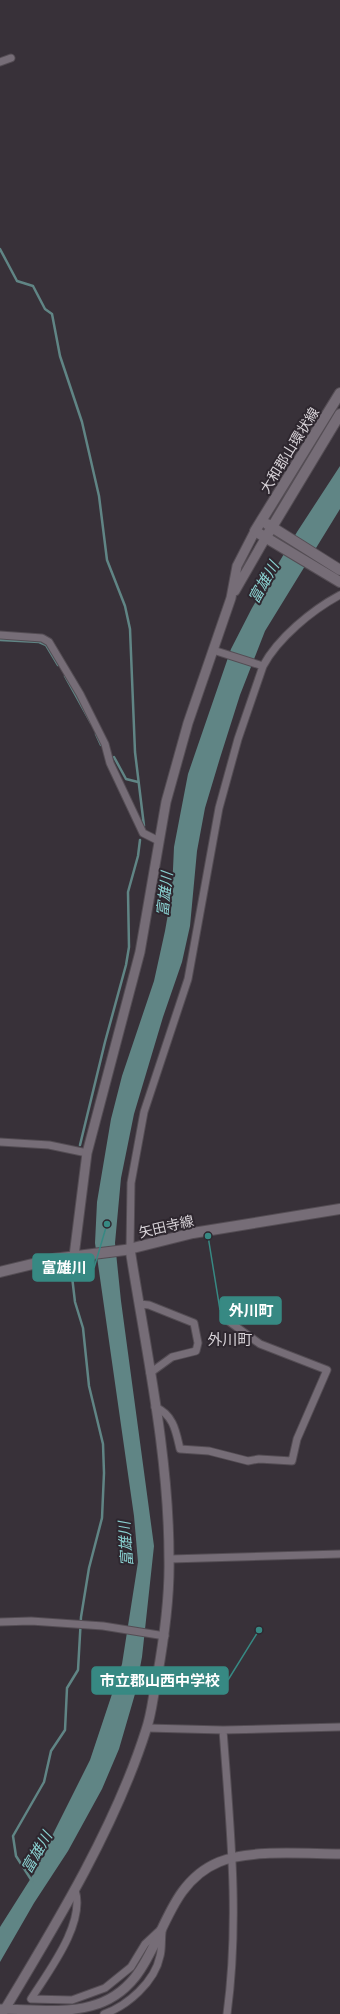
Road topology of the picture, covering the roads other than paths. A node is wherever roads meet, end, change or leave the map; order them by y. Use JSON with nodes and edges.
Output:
{"nodes":[{"id":1,"x":11,"y":58,"type":"dead end"},
{"id":2,"x":0,"y":62,"type":"edge"},
{"id":3,"x":340,"y":393,"type":"edge"},
{"id":4,"x":340,"y":414,"type":"edge"},
{"id":5,"x":262,"y":520,"type":"junction"},
{"id":6,"x":272,"y":528,"type":"junction"},
{"id":7,"x":255,"y":531,"type":"junction"},
{"id":8,"x":266,"y":537,"type":"junction"},
{"id":9,"x":340,"y":570,"type":"edge"},
{"id":10,"x":340,"y":582,"type":"edge"},
{"id":11,"x":340,"y":595,"type":"edge"},
{"id":12,"x":231,"y":598,"type":"junction"},
{"id":13,"x":0,"y":634,"type":"edge"},
{"id":14,"x":213,"y":650,"type":"junction"},
{"id":15,"x":263,"y":666,"type":"junction"},
{"id":16,"x":159,"y":841,"type":"junction"},
{"id":17,"x":0,"y":1142,"type":"edge"},
{"id":18,"x":87,"y":1153,"type":"junction"},
{"id":19,"x":340,"y":1209,"type":"edge"},
{"id":20,"x":128,"y":1249,"type":"junction"},
{"id":21,"x":79,"y":1256,"type":"junction"},
{"id":22,"x":0,"y":1272,"type":"edge"},
{"id":23,"x":139,"y":1304,"type":"junction"},
{"id":24,"x":227,"y":1320,"type":"dead end"},
{"id":25,"x":150,"y":1373,"type":"junction"},
{"id":26,"x":155,"y":1407,"type":"junction"},
{"id":27,"x":340,"y":1554,"type":"edge"},
{"id":28,"x":170,"y":1559,"type":"junction"},
{"id":29,"x":0,"y":1622,"type":"edge"},
{"id":30,"x":165,"y":1636,"type":"junction"},
{"id":31,"x":340,"y":1727,"type":"edge"},
{"id":32,"x":147,"y":1728,"type":"junction"},
{"id":33,"x":223,"y":1730,"type":"junction"},
{"id":34,"x":340,"y":1854,"type":"edge"},
{"id":35,"x":233,"y":1858,"type":"junction"},
{"id":36,"x":75,"y":1890,"type":"junction"},
{"id":37,"x":162,"y":1928,"type":"junction"},
{"id":38,"x":2,"y":2011,"type":"edge"},
{"id":39,"x":104,"y":2014,"type":"edge"},
{"id":40,"x":227,"y":2014,"type":"edge"}],
"edges":[{"from":1,"to":2,"type":"street"},
{"from":3,"to":5,"type":"main road","name":"大和郡山環状線"},
{"from":4,"to":6,"type":"main road","name":"大和郡山環状線"},
{"from":5,"to":6,"type":"main road"},
{"from":5,"to":7,"type":"main road","name":"大和郡山環状線"},
{"from":6,"to":8,"type":"main road","name":"大和郡山環状線"},
{"from":6,"to":9,"type":"main road"},
{"from":7,"to":8,"type":"main road"},
{"from":7,"to":12,"type":"street"},
{"from":8,"to":10,"type":"main road"},
{"from":8,"to":12,"type":"street"},
{"from":11,"to":15,"type":"street"},
{"from":12,"to":14,"type":"street"},
{"from":13,"to":16,"type":"street"},
{"from":14,"to":15,"type":"street"},
{"from":14,"to":16,"type":"street"},
{"from":15,"to":20,"type":"street"},
{"from":16,"to":18,"type":"street"},
{"from":17,"to":18,"type":"street"},
{"from":18,"to":21,"type":"street"},
{"from":19,"to":20,"type":"main road","name":"矢田寺線"},
{"from":20,"to":21,"type":"main road","name":"矢田寺線"},
{"from":20,"to":23,"type":"street"},
{"from":21,"to":22,"type":"main road","name":"矢田寺線"},
{"from":23,"to":25,"type":"street"},
{"from":23,"to":25,"type":"street"},
{"from":24,"to":26,"type":"street"},
{"from":25,"to":26,"type":"street"},
{"from":26,"to":28,"type":"street"},
{"from":27,"to":28,"type":"street"},
{"from":28,"to":30,"type":"street"},
{"from":29,"to":30,"type":"street"},
{"from":30,"to":32,"type":"street"},
{"from":31,"to":33,"type":"street"},
{"from":32,"to":33,"type":"street"},
{"from":32,"to":36,"type":"street"},
{"from":33,"to":35,"type":"street"},
{"from":34,"to":35,"type":"street"},
{"from":35,"to":37,"type":"street"},
{"from":35,"to":40,"type":"street"},
{"from":36,"to":37,"type":"street"},
{"from":36,"to":38,"type":"street"},
{"from":37,"to":38,"type":"street"},
{"from":37,"to":39,"type":"street"}]}
